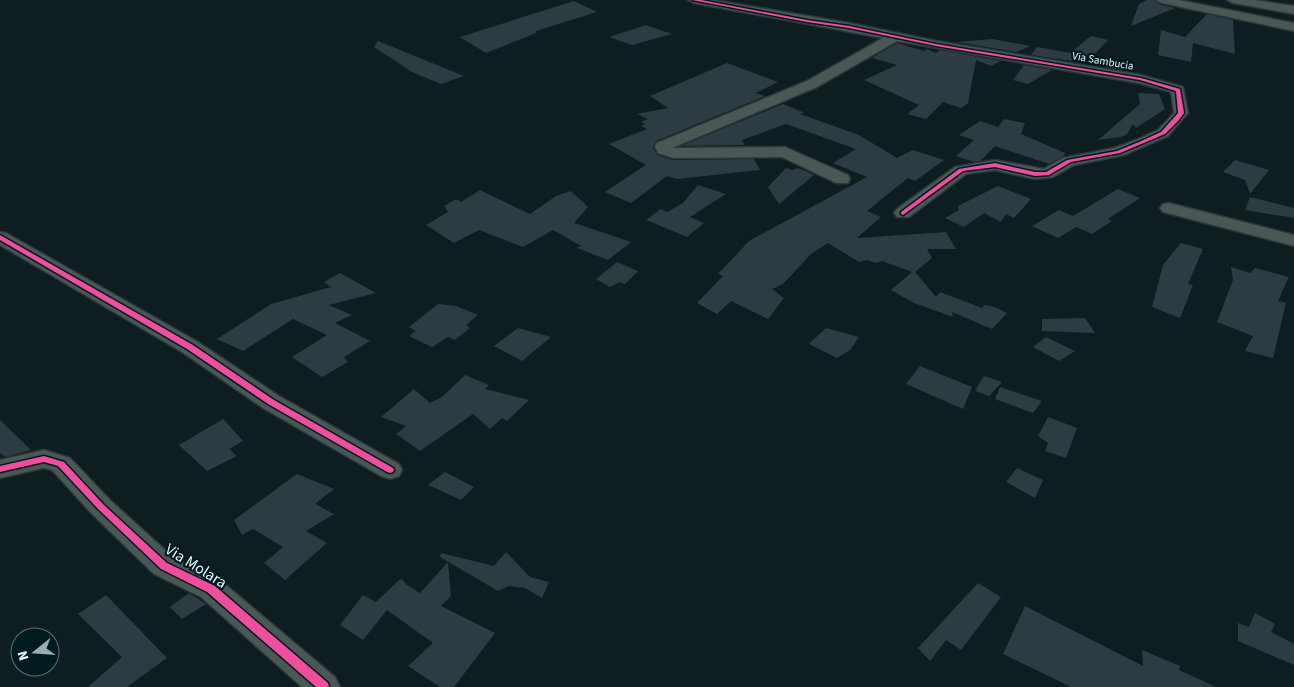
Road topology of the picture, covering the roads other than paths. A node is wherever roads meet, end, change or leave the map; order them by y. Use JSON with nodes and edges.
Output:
{"nodes":[{"id":1,"x":694,"y":0,"type":"edge"},
{"id":2,"x":1162,"y":0,"type":"edge"},
{"id":3,"x":1232,"y":0,"type":"edge"},
{"id":4,"x":1294,"y":10,"type":"edge"},
{"id":5,"x":1294,"y":27,"type":"edge"},
{"id":6,"x":894,"y":37,"type":"junction"},
{"id":7,"x":842,"y":179,"type":"dead end"},
{"id":8,"x":1169,"y":208,"type":"dead end"},
{"id":9,"x":903,"y":213,"type":"dead end"},
{"id":10,"x":0,"y":237,"type":"edge"},
{"id":11,"x":1294,"y":241,"type":"edge"},
{"id":12,"x":0,"y":469,"type":"edge"},
{"id":13,"x":390,"y":470,"type":"dead end"},
{"id":14,"x":324,"y":687,"type":"edge"}],
"edges":[{"from":1,"to":6,"type":"street","name":"Via Sambucia"},
{"from":2,"to":5,"type":"street"},
{"from":3,"to":4,"type":"street"},
{"from":6,"to":7,"type":"street"},
{"from":6,"to":9,"type":"street","name":"Via Sambucia"},
{"from":8,"to":11,"type":"street"},
{"from":10,"to":13,"type":"street"},
{"from":12,"to":14,"type":"street","name":"Via Molara"}]}
